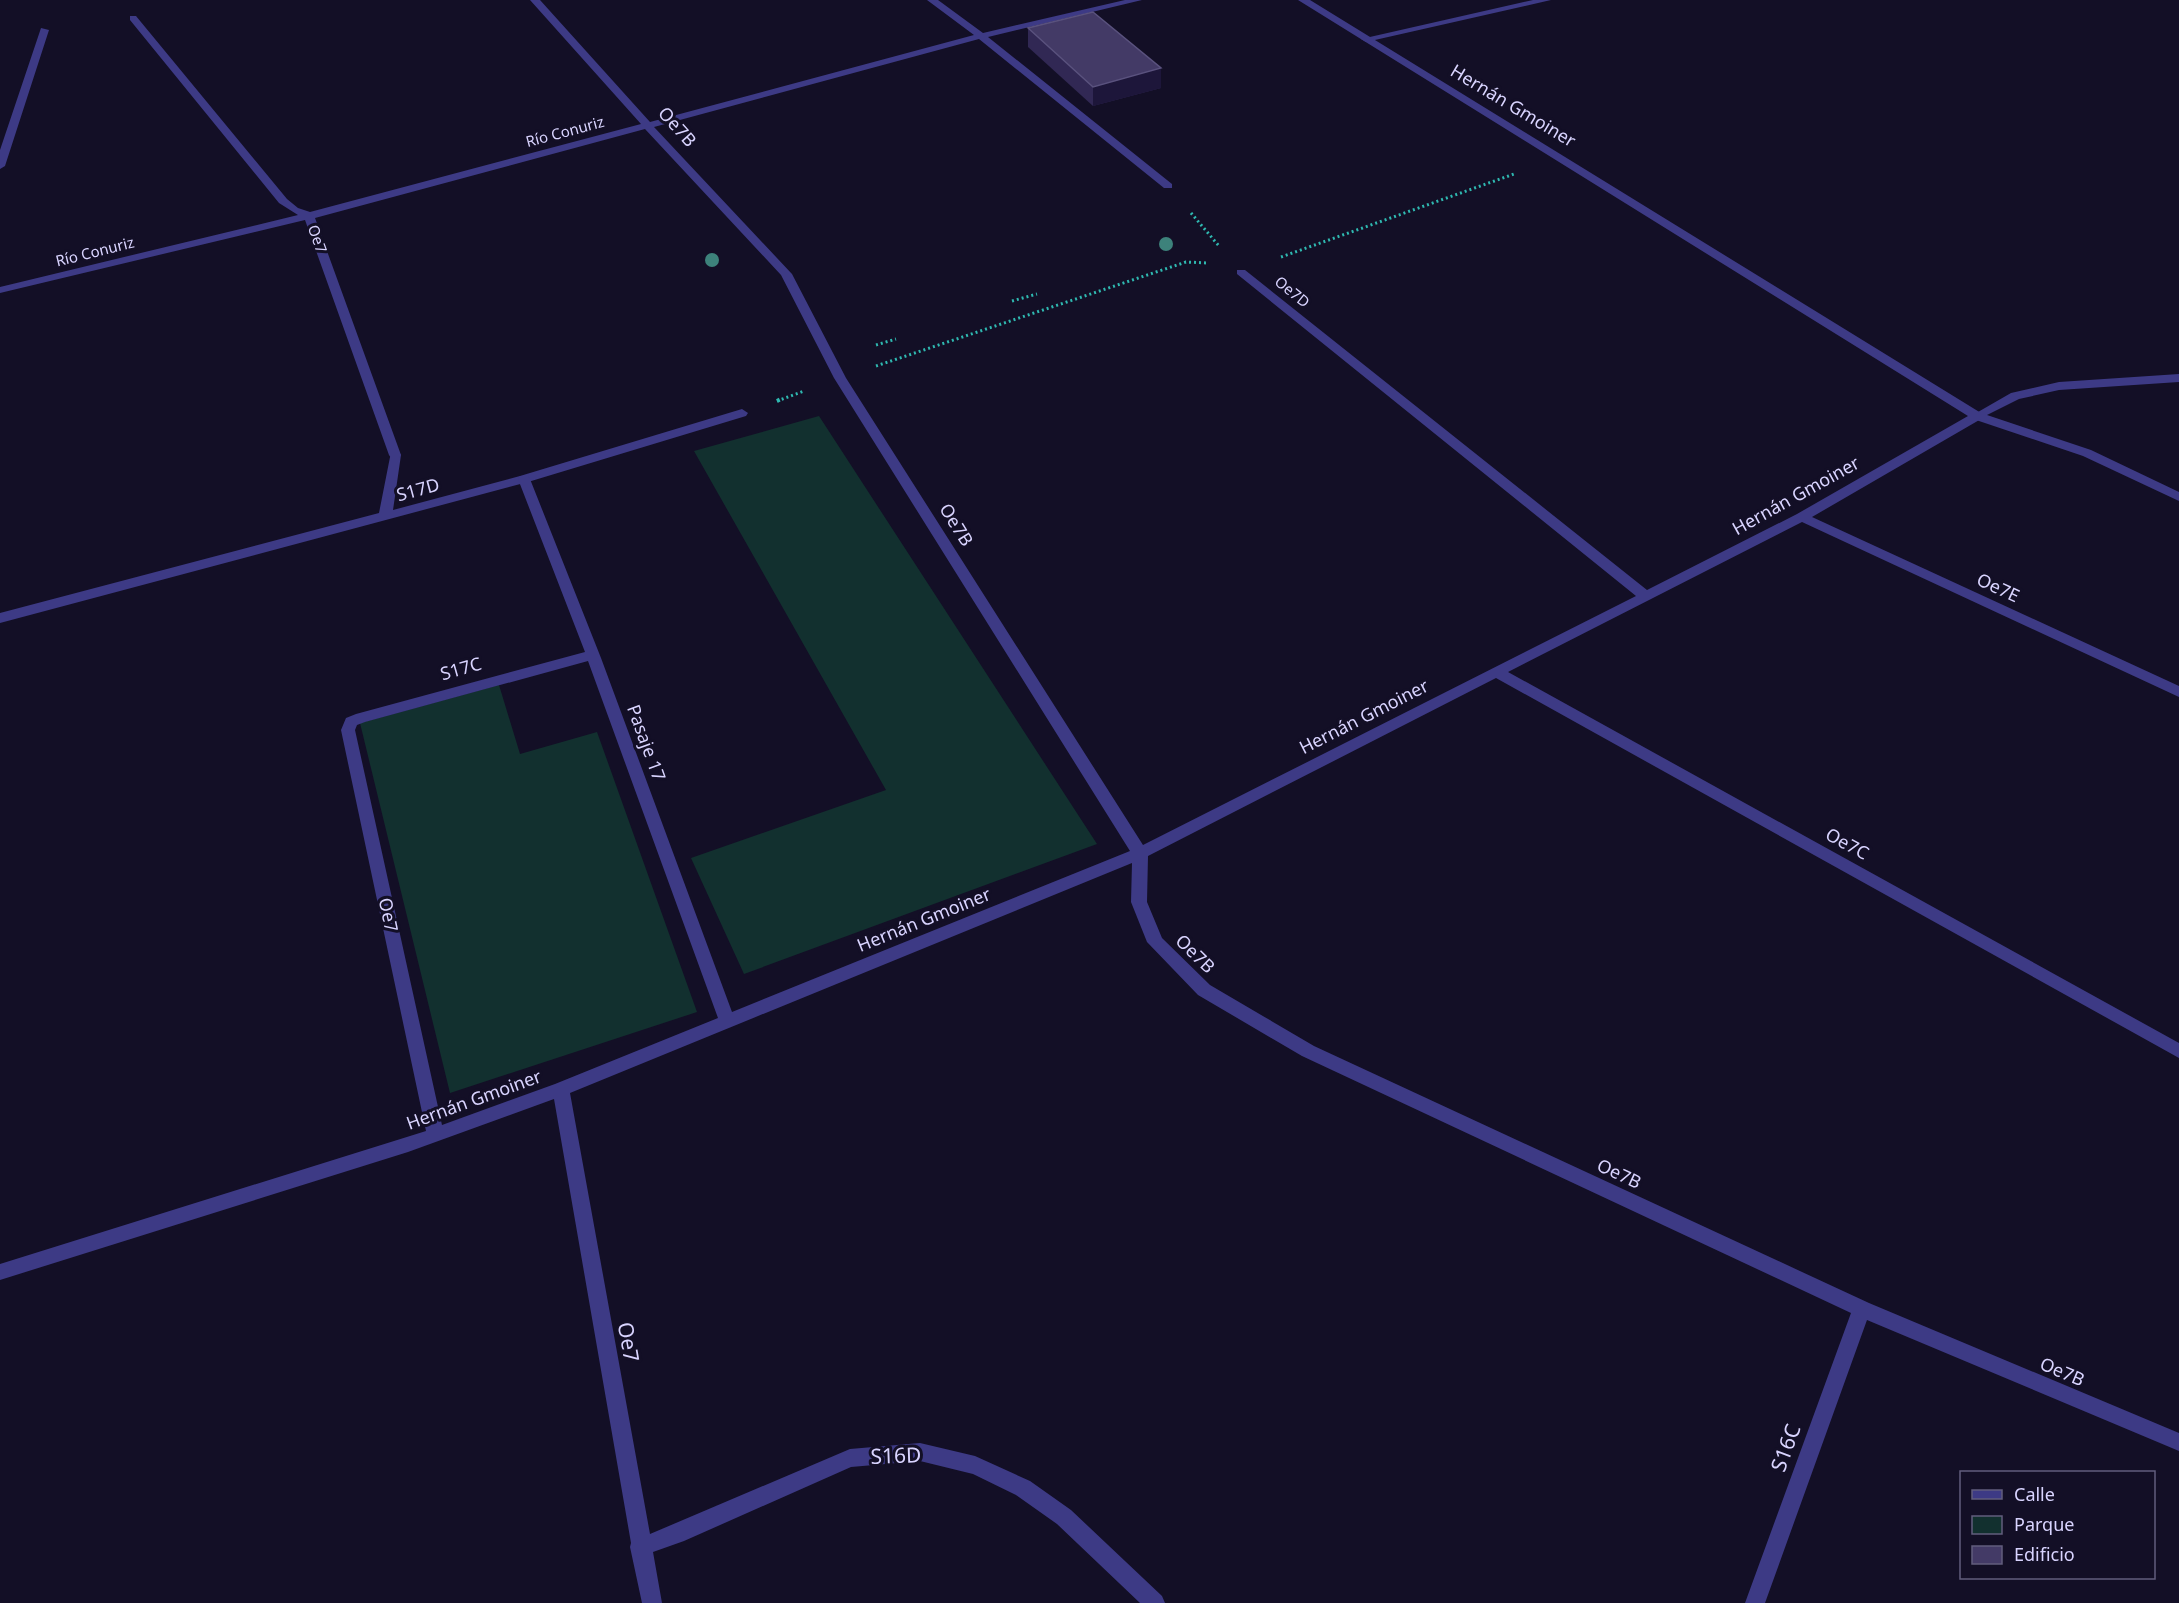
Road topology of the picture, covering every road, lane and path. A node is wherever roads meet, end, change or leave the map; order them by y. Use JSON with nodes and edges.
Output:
{"nodes":[{"id":1,"x":535,"y":0,"type":"edge"},
{"id":2,"x":932,"y":0,"type":"edge"},
{"id":3,"x":1137,"y":0,"type":"edge"},
{"id":4,"x":1302,"y":0,"type":"edge"},
{"id":5,"x":1546,"y":0,"type":"edge"},
{"id":6,"x":134,"y":18,"type":"dead end"},
{"id":7,"x":44,"y":30,"type":"dead end"},
{"id":8,"x":981,"y":36,"type":"junction"},
{"id":9,"x":1366,"y":39,"type":"junction"},
{"id":10,"x":649,"y":125,"type":"junction"},
{"id":11,"x":1560,"y":157,"type":"junction"},
{"id":12,"x":0,"y":166,"type":"edge"},
{"id":13,"x":1168,"y":186,"type":"joint"},
{"id":14,"x":309,"y":216,"type":"junction"},
{"id":15,"x":1241,"y":272,"type":"junction"},
{"id":16,"x":0,"y":285,"type":"edge"},
{"id":17,"x":0,"y":290,"type":"edge"},
{"id":18,"x":1037,"y":294,"type":"dead end"},
{"id":19,"x":1012,"y":301,"type":"dead end"},
{"id":20,"x":896,"y":339,"type":"dead end"},
{"id":21,"x":876,"y":345,"type":"dead end"},
{"id":22,"x":840,"y":378,"type":"junction"},
{"id":23,"x":2179,"y":378,"type":"edge"},
{"id":24,"x":742,"y":414,"type":"joint"},
{"id":25,"x":1977,"y":416,"type":"junction"},
{"id":26,"x":524,"y":479,"type":"junction"},
{"id":27,"x":2179,"y":497,"type":"edge"},
{"id":28,"x":1802,"y":517,"type":"junction"},
{"id":29,"x":385,"y":518,"type":"junction"},
{"id":30,"x":1646,"y":596,"type":"junction"},
{"id":31,"x":0,"y":618,"type":"edge"},
{"id":32,"x":591,"y":655,"type":"junction"},
{"id":33,"x":1496,"y":672,"type":"junction"},
{"id":34,"x":2179,"y":692,"type":"edge"},
{"id":35,"x":348,"y":730,"type":"joint"},
{"id":36,"x":1140,"y":853,"type":"junction"},
{"id":37,"x":727,"y":1021,"type":"junction"},
{"id":38,"x":2179,"y":1051,"type":"edge"},
{"id":39,"x":561,"y":1089,"type":"junction"},
{"id":40,"x":436,"y":1135,"type":"junction"},
{"id":41,"x":0,"y":1272,"type":"edge"},
{"id":42,"x":1862,"y":1309,"type":"junction"},
{"id":43,"x":2179,"y":1442,"type":"edge"},
{"id":44,"x":640,"y":1547,"type":"junction"},
{"id":45,"x":652,"y":1603,"type":"edge"},
{"id":46,"x":1155,"y":1603,"type":"edge"},
{"id":47,"x":1755,"y":1603,"type":"edge"}],
"edges":[{"from":1,"to":10,"type":"street","name":"Oe7B"},
{"from":2,"to":8,"type":"street"},
{"from":3,"to":8,"type":"street","name":"Río Conuriz"},
{"from":4,"to":9,"type":"street","name":"Hernán Gmoiner"},
{"from":5,"to":9,"type":"street"},
{"from":6,"to":14,"type":"street","name":"Oe7"},
{"from":7,"to":12,"type":"street"},
{"from":8,"to":10,"type":"street","name":"Río Conuriz"},
{"from":8,"to":13,"type":"street"},
{"from":9,"to":11,"type":"street","name":"Hernán Gmoiner"},
{"from":10,"to":14,"type":"street","name":"Río Conuriz"},
{"from":10,"to":22,"type":"street","name":"Oe7B"},
{"from":11,"to":15,"type":"path"},
{"from":11,"to":25,"type":"street","name":"Hernán Gmoiner"},
{"from":13,"to":15,"type":"path"},
{"from":14,"to":17,"type":"street","name":"Río Conuriz"},
{"from":14,"to":29,"type":"street","name":"Oe7"},
{"from":15,"to":22,"type":"path"},
{"from":15,"to":30,"type":"street","name":"Oe7D"},
{"from":16,"to":17,"type":"street"},
{"from":18,"to":19,"type":"path"},
{"from":20,"to":21,"type":"path"},
{"from":22,"to":24,"type":"path"},
{"from":22,"to":36,"type":"street","name":"Oe7B"},
{"from":23,"to":25,"type":"street"},
{"from":24,"to":26,"type":"street","name":"S17D"},
{"from":25,"to":27,"type":"street"},
{"from":25,"to":28,"type":"street","name":"Hernán Gmoiner"},
{"from":26,"to":29,"type":"street","name":"S17D"},
{"from":26,"to":32,"type":"street","name":"Pasaje 17"},
{"from":28,"to":30,"type":"street","name":"Hernán Gmoiner"},
{"from":28,"to":34,"type":"street","name":"Oe7E"},
{"from":29,"to":31,"type":"street","name":"S17D"},
{"from":30,"to":33,"type":"street","name":"Hernán Gmoiner"},
{"from":32,"to":35,"type":"street","name":"S17C"},
{"from":32,"to":37,"type":"street","name":"Pasaje 17"},
{"from":33,"to":36,"type":"street","name":"Hernán Gmoiner"},
{"from":33,"to":38,"type":"street","name":"Oe7C"},
{"from":35,"to":40,"type":"street","name":"Oe7"},
{"from":36,"to":37,"type":"street","name":"Hernán Gmoiner"},
{"from":36,"to":42,"type":"street","name":"Oe7B"},
{"from":37,"to":39,"type":"street","name":"Hernán Gmoiner"},
{"from":39,"to":40,"type":"street","name":"Hernán Gmoiner"},
{"from":39,"to":44,"type":"street","name":"Oe7"},
{"from":40,"to":41,"type":"street","name":"Hernán Gmoiner"},
{"from":42,"to":43,"type":"street","name":"Oe7B"},
{"from":42,"to":47,"type":"street","name":"S16C"},
{"from":44,"to":45,"type":"street","name":"Oe7"},
{"from":44,"to":46,"type":"street","name":"S16D"}]}
